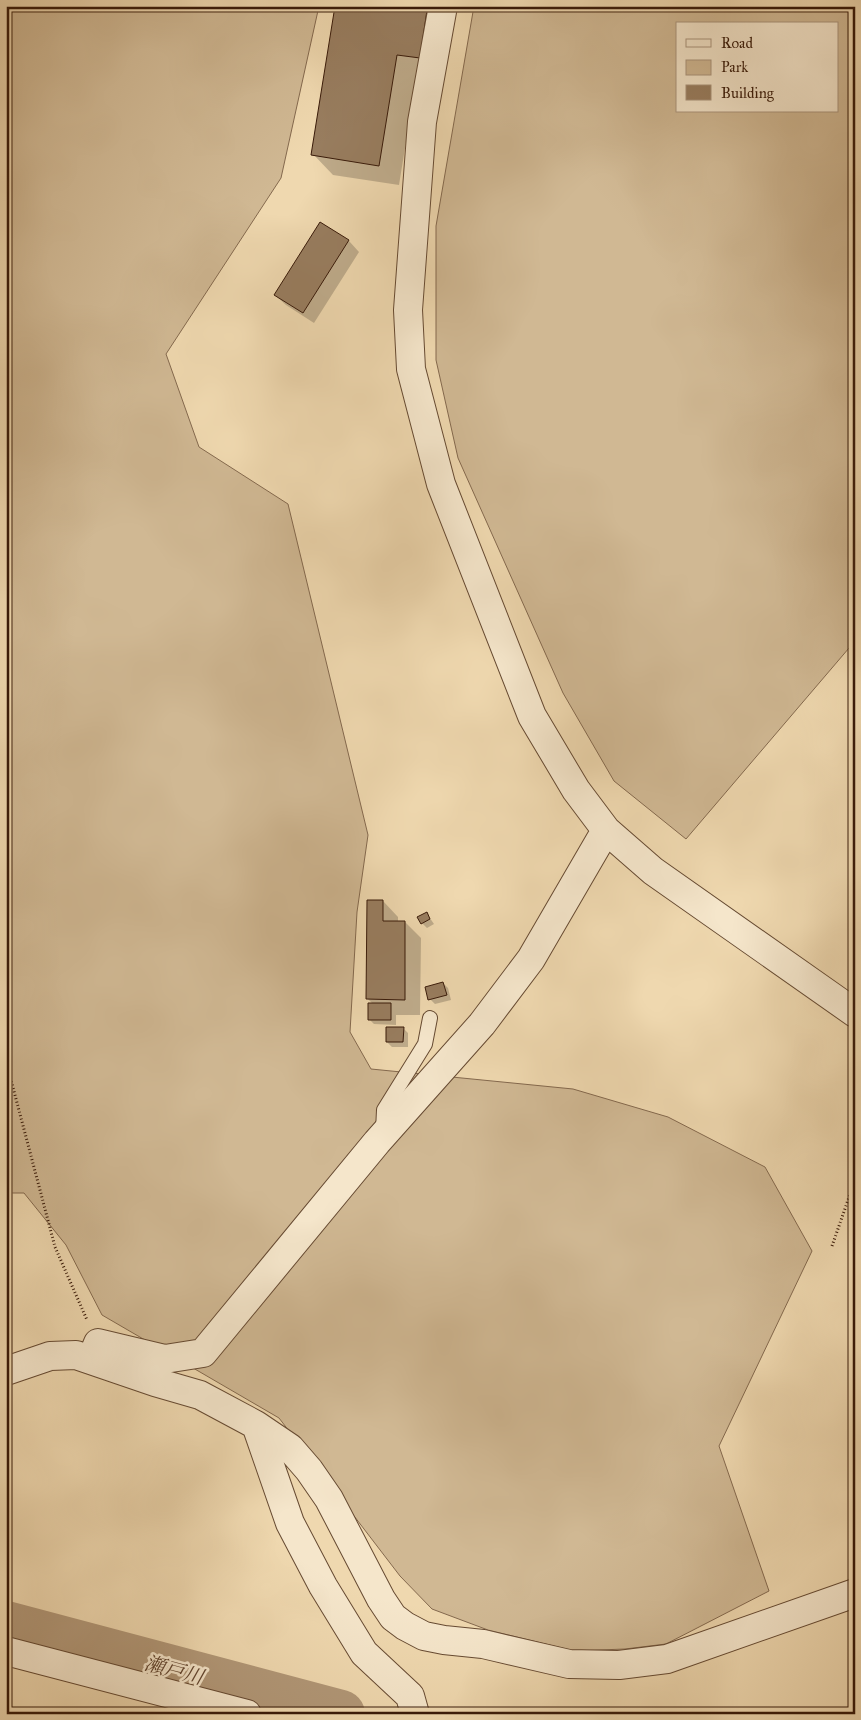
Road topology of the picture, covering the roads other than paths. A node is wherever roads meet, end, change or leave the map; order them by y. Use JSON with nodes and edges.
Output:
{"nodes":[{"id":1,"x":442,"y":6,"type":"edge"},
{"id":2,"x":606,"y":830,"type":"junction"},
{"id":3,"x":855,"y":1013,"type":"edge"},
{"id":4,"x":430,"y":1018,"type":"dead end"},
{"id":5,"x":383,"y":1135,"type":"junction"},
{"id":6,"x":95,"y":1351,"type":"junction"},
{"id":7,"x":6,"y":1371,"type":"edge"},
{"id":8,"x":256,"y":1425,"type":"junction"},
{"id":9,"x":855,"y":1593,"type":"edge"},
{"id":10,"x":6,"y":1650,"type":"edge"},
{"id":11,"x":247,"y":1714,"type":"edge"},
{"id":12,"x":416,"y":1714,"type":"edge"}],
"edges":[{"from":1,"to":2,"type":"street"},
{"from":2,"to":3,"type":"street"},
{"from":2,"to":5,"type":"street"},
{"from":4,"to":5,"type":"lane"},
{"from":5,"to":6,"type":"street"},
{"from":6,"to":7,"type":"street"},
{"from":6,"to":8,"type":"street"},
{"from":8,"to":9,"type":"street"},
{"from":8,"to":12,"type":"street"},
{"from":10,"to":11,"type":"street"}]}
